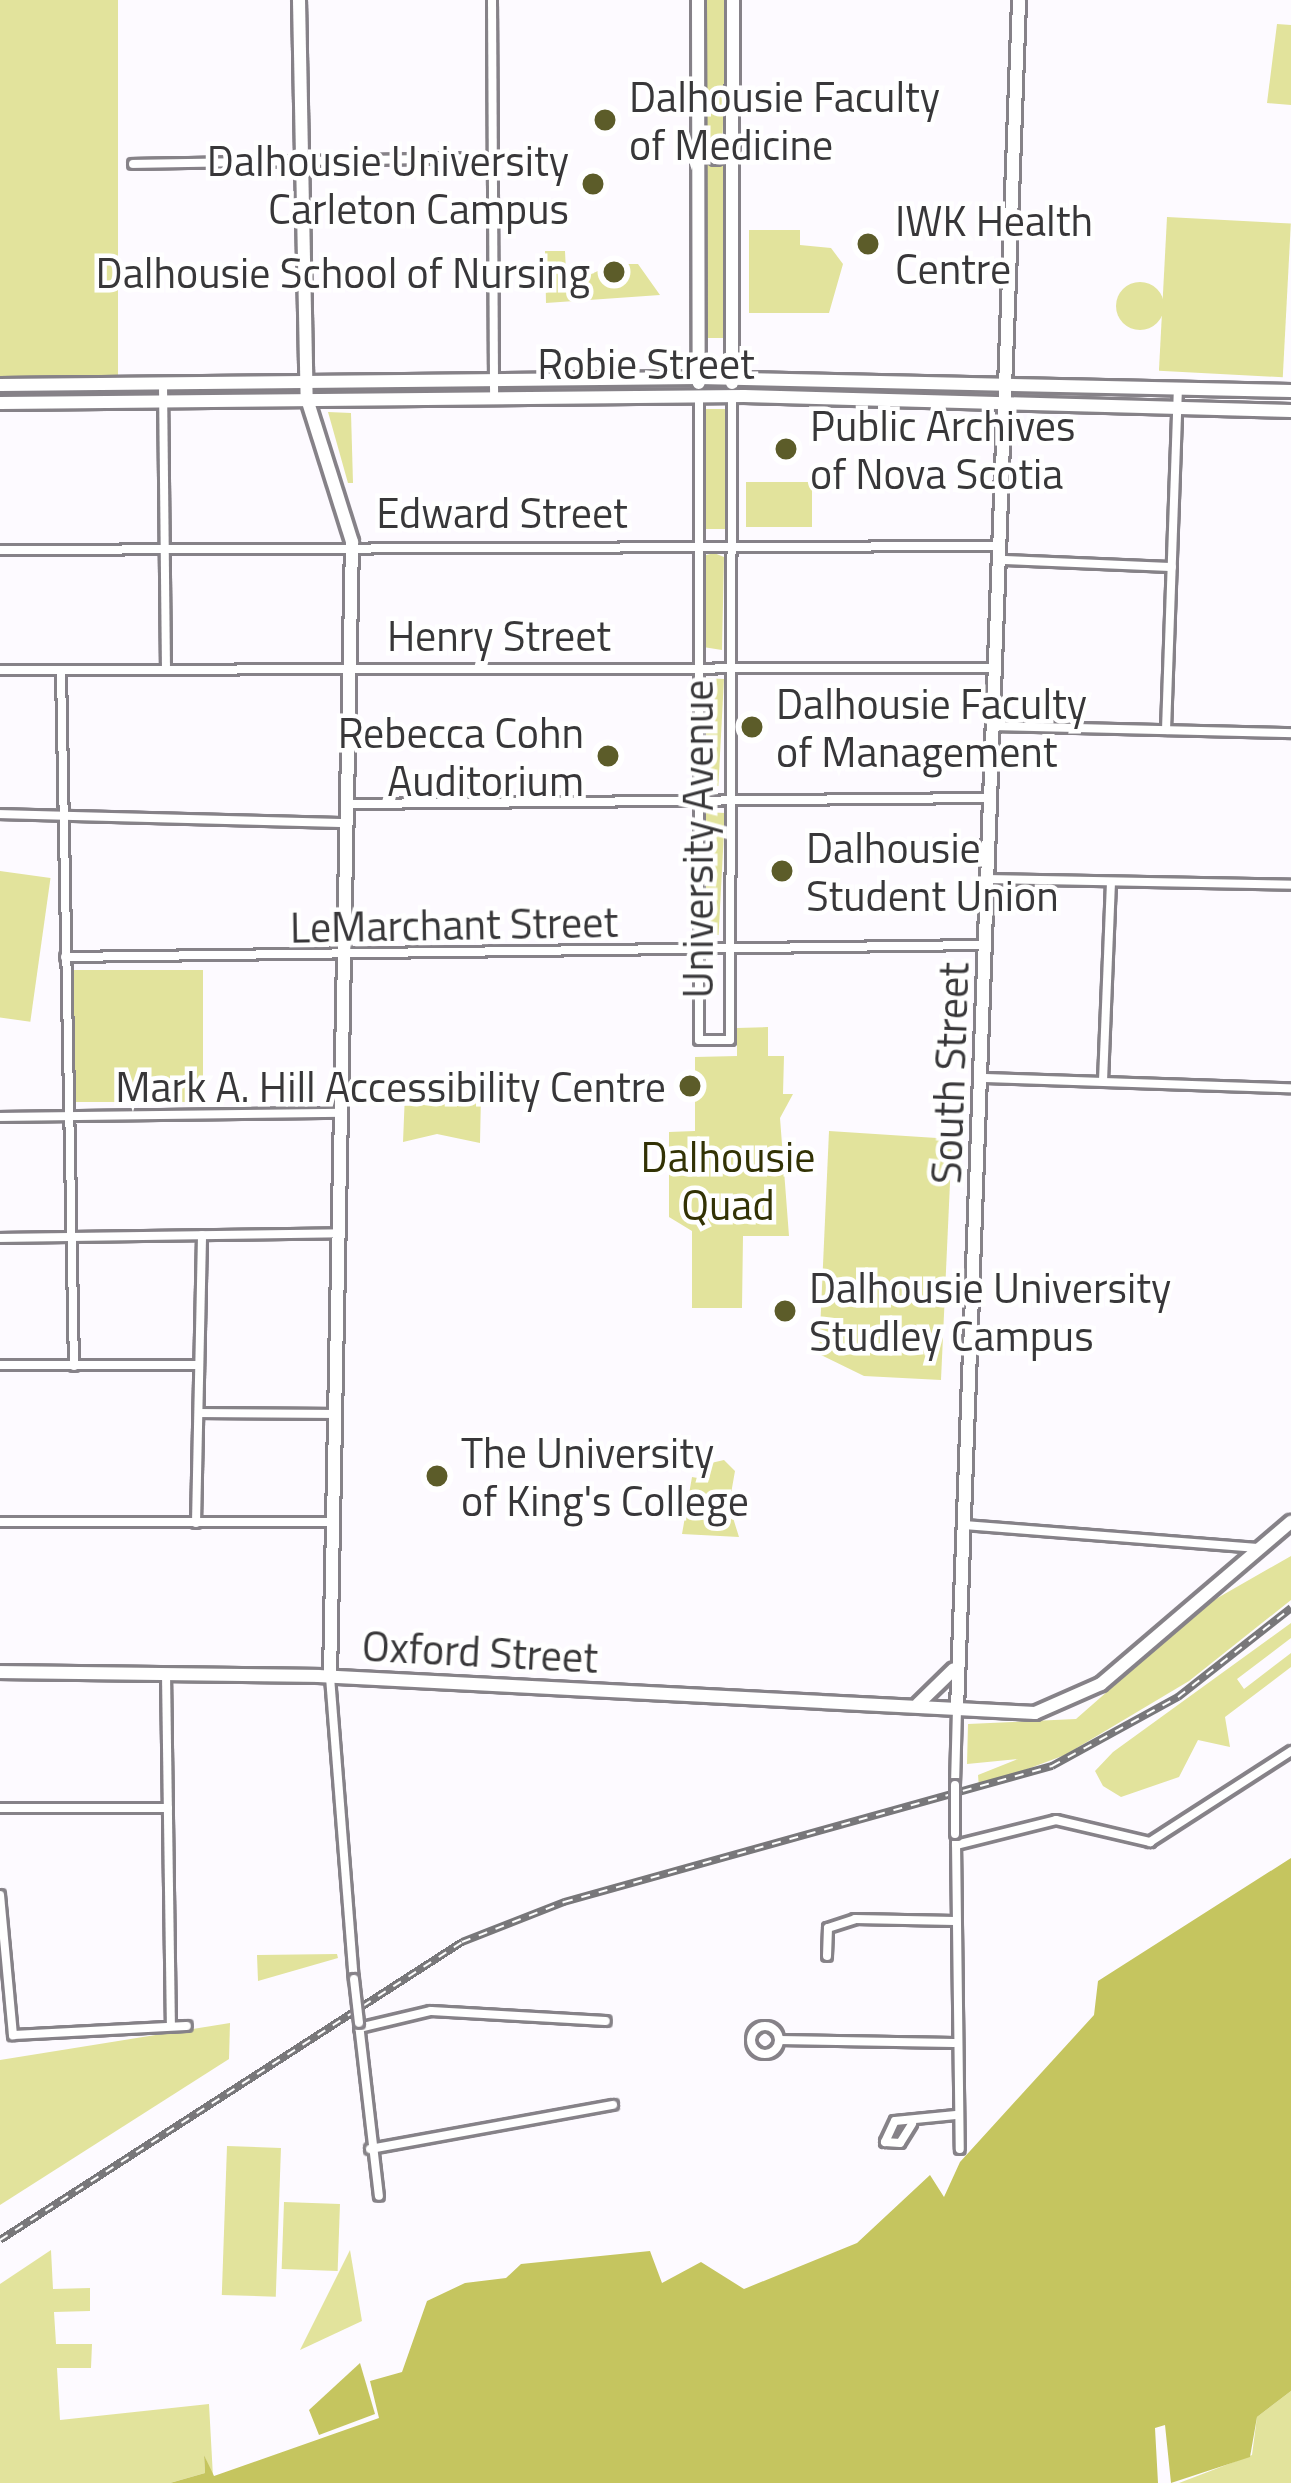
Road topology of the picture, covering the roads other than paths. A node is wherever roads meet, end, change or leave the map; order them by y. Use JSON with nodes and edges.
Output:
{"nodes":[{"id":1,"x":299,"y":0,"type":"edge"},
{"id":2,"x":492,"y":0,"type":"edge"},
{"id":3,"x":698,"y":0,"type":"edge"},
{"id":4,"x":733,"y":0,"type":"edge"},
{"id":5,"x":1019,"y":0,"type":"edge"},
{"id":6,"x":698,"y":146,"type":"junction"},
{"id":7,"x":733,"y":146,"type":"junction"},
{"id":8,"x":494,"y":158,"type":"junction"},
{"id":9,"x":302,"y":162,"type":"junction"},
{"id":10,"x":133,"y":164,"type":"dead end"},
{"id":11,"x":698,"y":378,"type":"junction"},
{"id":12,"x":732,"y":379,"type":"junction"},
{"id":13,"x":494,"y":380,"type":"junction"},
{"id":14,"x":1010,"y":382,"type":"junction"},
{"id":15,"x":163,"y":384,"type":"junction"},
{"id":16,"x":306,"y":384,"type":"junction"},
{"id":17,"x":0,"y":386,"type":"edge"},
{"id":18,"x":1178,"y":388,"type":"junction"},
{"id":19,"x":1291,"y":391,"type":"edge"},
{"id":20,"x":698,"y":396,"type":"junction"},
{"id":21,"x":732,"y":396,"type":"junction"},
{"id":22,"x":494,"y":397,"type":"junction"},
{"id":23,"x":307,"y":400,"type":"junction"},
{"id":24,"x":164,"y":401,"type":"junction"},
{"id":25,"x":1009,"y":402,"type":"junction"},
{"id":26,"x":0,"y":403,"type":"edge"},
{"id":27,"x":1178,"y":406,"type":"junction"},
{"id":28,"x":1291,"y":411,"type":"edge"},
{"id":29,"x":352,"y":542,"type":"junction"},
{"id":30,"x":698,"y":542,"type":"junction"},
{"id":31,"x":731,"y":542,"type":"junction"},
{"id":32,"x":167,"y":548,"type":"junction"},
{"id":33,"x":0,"y":550,"type":"edge"},
{"id":34,"x":1004,"y":553,"type":"junction"},
{"id":35,"x":1172,"y":568,"type":"junction"},
{"id":36,"x":698,"y":664,"type":"junction"},
{"id":37,"x":731,"y":665,"type":"junction"},
{"id":38,"x":351,"y":666,"type":"junction"},
{"id":39,"x":999,"y":668,"type":"junction"},
{"id":40,"x":166,"y":669,"type":"junction"},
{"id":41,"x":0,"y":670,"type":"edge"},
{"id":42,"x":61,"y":670,"type":"junction"},
{"id":43,"x":996,"y":726,"type":"junction"},
{"id":44,"x":1166,"y":730,"type":"junction"},
{"id":45,"x":1291,"y":733,"type":"edge"},
{"id":46,"x":993,"y":798,"type":"junction"},
{"id":47,"x":697,"y":799,"type":"junction"},
{"id":48,"x":730,"y":799,"type":"junction"},
{"id":49,"x":350,"y":804,"type":"junction"},
{"id":50,"x":0,"y":814,"type":"edge"},
{"id":51,"x":63,"y":822,"type":"junction"},
{"id":52,"x":349,"y":824,"type":"junction"},
{"id":53,"x":990,"y":879,"type":"junction"},
{"id":54,"x":1111,"y":882,"type":"junction"},
{"id":55,"x":1291,"y":885,"type":"edge"},
{"id":56,"x":987,"y":945,"type":"junction"},
{"id":57,"x":730,"y":950,"type":"junction"},
{"id":58,"x":698,"y":951,"type":"junction"},
{"id":59,"x":345,"y":956,"type":"junction"},
{"id":60,"x":65,"y":957,"type":"junction"},
{"id":61,"x":982,"y":1078,"type":"junction"},
{"id":62,"x":1103,"y":1081,"type":"junction"},
{"id":63,"x":1291,"y":1088,"type":"edge"},
{"id":64,"x":343,"y":1113,"type":"junction"},
{"id":65,"x":0,"y":1117,"type":"edge"},
{"id":66,"x":68,"y":1117,"type":"junction"},
{"id":67,"x":340,"y":1233,"type":"junction"},
{"id":68,"x":202,"y":1235,"type":"junction"},
{"id":69,"x":71,"y":1237,"type":"junction"},
{"id":70,"x":0,"y":1238,"type":"edge"},
{"id":71,"x":0,"y":1365,"type":"edge"},
{"id":72,"x":199,"y":1365,"type":"junction"},
{"id":73,"x":74,"y":1366,"type":"junction"},
{"id":74,"x":199,"y":1413,"type":"junction"},
{"id":75,"x":338,"y":1414,"type":"junction"},
{"id":76,"x":0,"y":1522,"type":"edge"},
{"id":77,"x":336,"y":1522,"type":"junction"},
{"id":78,"x":1291,"y":1522,"type":"edge"},
{"id":79,"x":196,"y":1523,"type":"junction"},
{"id":80,"x":963,"y":1525,"type":"junction"},
{"id":81,"x":1261,"y":1549,"type":"junction"},
{"id":82,"x":957,"y":1663,"type":"junction"},
{"id":83,"x":0,"y":1672,"type":"edge"},
{"id":84,"x":166,"y":1674,"type":"junction"},
{"id":85,"x":330,"y":1677,"type":"junction"},
{"id":86,"x":911,"y":1706,"type":"junction"},
{"id":87,"x":957,"y":1708,"type":"junction"},
{"id":88,"x":1291,"y":1751,"type":"edge"},
{"id":89,"x":0,"y":1808,"type":"edge"},
{"id":90,"x":167,"y":1808,"type":"junction"},
{"id":91,"x":956,"y":1840,"type":"junction"},
{"id":92,"x":0,"y":1895,"type":"edge"},
{"id":93,"x":955,"y":1921,"type":"junction"},
{"id":94,"x":1,"y":1927,"type":"edge"},
{"id":95,"x":827,"y":1956,"type":"dead end"},
{"id":96,"x":606,"y":2020,"type":"dead end"},
{"id":97,"x":171,"y":2023,"type":"junction"},
{"id":98,"x":359,"y":2025,"type":"junction"},
{"id":99,"x":187,"y":2026,"type":"dead end"},
{"id":100,"x":779,"y":2040,"type":"dead end"},
{"id":101,"x":954,"y":2043,"type":"junction"},
{"id":102,"x":614,"y":2105,"type":"dead end"},
{"id":103,"x":956,"y":2115,"type":"junction"},
{"id":104,"x":912,"y":2124,"type":"dead end"},
{"id":105,"x":370,"y":2150,"type":"junction"},
{"id":106,"x":960,"y":2150,"type":"dead end"},
{"id":107,"x":379,"y":2196,"type":"dead end"}],
"edges":[{"from":1,"to":9,"type":"main road"},
{"from":2,"to":8,"type":"street"},
{"from":3,"to":6,"type":"main road","name":"University Avenue"},
{"from":4,"to":7,"type":"main road","name":"University Avenue"},
{"from":5,"to":14,"type":"main road","name":"South Street"},
{"from":6,"to":7,"type":"main road"},
{"from":6,"to":11,"type":"main road","name":"University Avenue"},
{"from":7,"to":12,"type":"main road","name":"University Avenue"},
{"from":8,"to":9,"type":"street"},
{"from":8,"to":13,"type":"street"},
{"from":9,"to":10,"type":"street"},
{"from":9,"to":16,"type":"main road"},
{"from":11,"to":12,"type":"main road","name":"Robie Street"},
{"from":11,"to":13,"type":"main road","name":"Robie Street"},
{"from":11,"to":20,"type":"main road","name":"University Avenue"},
{"from":12,"to":14,"type":"main road","name":"Robie Street"},
{"from":12,"to":21,"type":"main road","name":"University Avenue"},
{"from":13,"to":16,"type":"main road","name":"Robie Street"},
{"from":13,"to":22,"type":"street"},
{"from":14,"to":18,"type":"main road","name":"Robie Street"},
{"from":14,"to":25,"type":"main road","name":"South Street"},
{"from":15,"to":16,"type":"main road","name":"Robie Street"},
{"from":15,"to":17,"type":"main road","name":"Robie Street"},
{"from":15,"to":24,"type":"street"},
{"from":16,"to":23,"type":"main road"},
{"from":18,"to":19,"type":"main road","name":"Robie Street"},
{"from":18,"to":27,"type":"street"},
{"from":20,"to":21,"type":"main road","name":"Robie Street"},
{"from":20,"to":22,"type":"main road","name":"Robie Street"},
{"from":20,"to":30,"type":"street","name":"University Avenue"},
{"from":21,"to":25,"type":"main road","name":"Robie Street"},
{"from":21,"to":31,"type":"street","name":"University Avenue"},
{"from":22,"to":23,"type":"main road","name":"Robie Street"},
{"from":23,"to":24,"type":"main road","name":"Robie Street"},
{"from":23,"to":29,"type":"main road"},
{"from":24,"to":26,"type":"main road","name":"Robie Street"},
{"from":24,"to":32,"type":"street"},
{"from":25,"to":27,"type":"main road","name":"Robie Street"},
{"from":25,"to":34,"type":"main road","name":"South Street"},
{"from":27,"to":28,"type":"main road","name":"Robie Street"},
{"from":27,"to":35,"type":"street"},
{"from":29,"to":30,"type":"street","name":"Edward Street"},
{"from":29,"to":32,"type":"street","name":"Edward Street"},
{"from":29,"to":38,"type":"main road"},
{"from":30,"to":31,"type":"street","name":"Edward Street"},
{"from":30,"to":36,"type":"street","name":"University Avenue"},
{"from":31,"to":34,"type":"street","name":"Edward Street"},
{"from":31,"to":37,"type":"street","name":"University Avenue"},
{"from":32,"to":33,"type":"street","name":"Edward Street"},
{"from":32,"to":40,"type":"street"},
{"from":34,"to":35,"type":"street","name":"Edward Street"},
{"from":34,"to":39,"type":"main road","name":"South Street"},
{"from":35,"to":44,"type":"street"},
{"from":36,"to":37,"type":"street","name":"Henry Street"},
{"from":36,"to":38,"type":"street","name":"Henry Street"},
{"from":36,"to":47,"type":"street","name":"University Avenue"},
{"from":37,"to":39,"type":"street","name":"Henry Street"},
{"from":37,"to":48,"type":"street","name":"University Avenue"},
{"from":38,"to":40,"type":"street","name":"Henry Street"},
{"from":38,"to":49,"type":"main road"},
{"from":39,"to":43,"type":"main road","name":"South Street"},
{"from":40,"to":42,"type":"street","name":"Henry Street"},
{"from":41,"to":42,"type":"street","name":"Henry Street"},
{"from":42,"to":51,"type":"street"},
{"from":43,"to":44,"type":"street"},
{"from":43,"to":46,"type":"main road","name":"South Street"},
{"from":44,"to":45,"type":"street"},
{"from":46,"to":48,"type":"street"},
{"from":46,"to":53,"type":"main road","name":"South Street"},
{"from":47,"to":48,"type":"street"},
{"from":47,"to":49,"type":"street"},
{"from":47,"to":58,"type":"street","name":"University Avenue"},
{"from":48,"to":57,"type":"street","name":"University Avenue"},
{"from":49,"to":52,"type":"main road"},
{"from":50,"to":51,"type":"street"},
{"from":51,"to":52,"type":"street"},
{"from":51,"to":60,"type":"street"},
{"from":52,"to":59,"type":"main road"},
{"from":53,"to":54,"type":"street"},
{"from":53,"to":56,"type":"main road","name":"South Street"},
{"from":54,"to":55,"type":"street"},
{"from":54,"to":62,"type":"street"},
{"from":56,"to":57,"type":"street","name":"LeMarchant Street"},
{"from":56,"to":61,"type":"main road","name":"South Street"},
{"from":57,"to":58,"type":"street","name":"LeMarchant Street"},
{"from":57,"to":58,"type":"street","name":"University Avenue"},
{"from":58,"to":59,"type":"street","name":"LeMarchant Street"},
{"from":59,"to":60,"type":"street","name":"LeMarchant Street"},
{"from":59,"to":64,"type":"main road"},
{"from":60,"to":66,"type":"street"},
{"from":61,"to":62,"type":"street"},
{"from":61,"to":80,"type":"main road","name":"South Street"},
{"from":62,"to":63,"type":"street"},
{"from":64,"to":66,"type":"street"},
{"from":64,"to":67,"type":"main road"},
{"from":65,"to":66,"type":"street"},
{"from":66,"to":69,"type":"street"},
{"from":67,"to":68,"type":"street"},
{"from":67,"to":75,"type":"main road"},
{"from":68,"to":69,"type":"street"},
{"from":68,"to":72,"type":"street"},
{"from":69,"to":70,"type":"street"},
{"from":69,"to":73,"type":"street"},
{"from":71,"to":73,"type":"street"},
{"from":72,"to":73,"type":"street"},
{"from":72,"to":74,"type":"street"},
{"from":74,"to":75,"type":"street"},
{"from":74,"to":79,"type":"street"},
{"from":75,"to":77,"type":"main road"},
{"from":76,"to":79,"type":"street"},
{"from":77,"to":79,"type":"street"},
{"from":77,"to":85,"type":"main road"},
{"from":78,"to":81,"type":"main road","name":"Oxford Street"},
{"from":80,"to":81,"type":"street"},
{"from":80,"to":82,"type":"main road","name":"South Street"},
{"from":81,"to":87,"type":"main road","name":"Oxford Street"},
{"from":82,"to":86,"type":"main road"},
{"from":82,"to":87,"type":"main road","name":"South Street"},
{"from":83,"to":84,"type":"main road","name":"Oxford Street"},
{"from":84,"to":85,"type":"main road","name":"Oxford Street"},
{"from":84,"to":90,"type":"street"},
{"from":85,"to":86,"type":"main road","name":"Oxford Street"},
{"from":85,"to":98,"type":"street","bridge":true},
{"from":86,"to":87,"type":"main road","name":"Oxford Street"},
{"from":87,"to":91,"type":"street","name":"South Street","bridge":true},
{"from":88,"to":91,"type":"street"},
{"from":89,"to":90,"type":"street"},
{"from":90,"to":97,"type":"street"},
{"from":91,"to":93,"type":"street","name":"South Street"},
{"from":92,"to":94,"type":"street"},
{"from":93,"to":95,"type":"street"},
{"from":93,"to":101,"type":"street","name":"South Street"},
{"from":94,"to":97,"type":"street"},
{"from":96,"to":98,"type":"street"},
{"from":97,"to":99,"type":"street"},
{"from":98,"to":105,"type":"street"},
{"from":100,"to":101,"type":"street"},
{"from":101,"to":103,"type":"street","name":"South Street"},
{"from":102,"to":105,"type":"street"},
{"from":103,"to":104,"type":"street"},
{"from":103,"to":106,"type":"street","name":"South Street"},
{"from":105,"to":107,"type":"street"}]}
